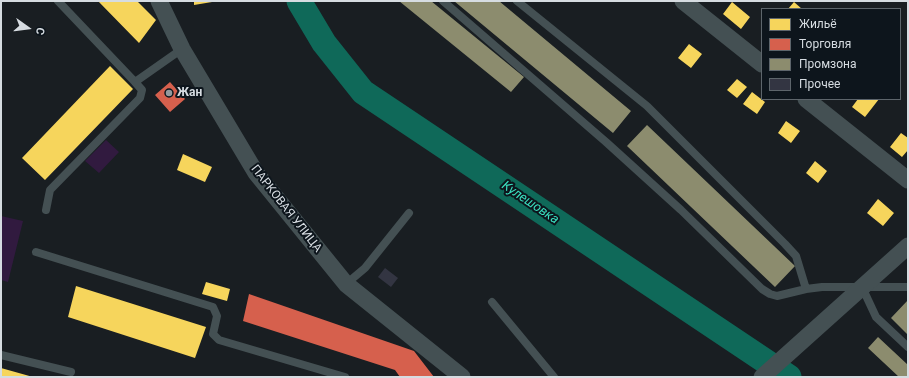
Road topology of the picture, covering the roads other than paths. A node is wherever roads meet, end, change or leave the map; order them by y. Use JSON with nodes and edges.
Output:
{"nodes":[{"id":1,"x":58,"y":1,"type":"edge"},
{"id":2,"x":443,"y":1,"type":"edge"},
{"id":3,"x":517,"y":1,"type":"edge"},
{"id":4,"x":683,"y":1,"type":"edge"},
{"id":5,"x":164,"y":6,"type":"edge"},
{"id":6,"x":182,"y":49,"type":"junction"},
{"id":7,"x":761,"y":63,"type":"edge"},
{"id":8,"x":135,"y":82,"type":"junction"},
{"id":9,"x":807,"y":100,"type":"edge"},
{"id":10,"x":908,"y":180,"type":"edge"},
{"id":11,"x":46,"y":210,"type":"dead end"},
{"id":12,"x":410,"y":213,"type":"dead end"},
{"id":13,"x":908,"y":246,"type":"edge"},
{"id":14,"x":36,"y":252,"type":"dead end"},
{"id":15,"x":346,"y":284,"type":"junction"},
{"id":16,"x":862,"y":287,"type":"junction"},
{"id":17,"x":908,"y":287,"type":"edge"},
{"id":18,"x":806,"y":289,"type":"junction"},
{"id":19,"x":492,"y":302,"type":"dead end"},
{"id":20,"x":908,"y":347,"type":"edge"},
{"id":21,"x":1,"y":355,"type":"edge"},
{"id":22,"x":71,"y":372,"type":"dead end"},
{"id":23,"x":345,"y":377,"type":"edge"},
{"id":24,"x":462,"y":377,"type":"edge"},
{"id":25,"x":554,"y":377,"type":"edge"},
{"id":26,"x":762,"y":377,"type":"edge"}],
"edges":[{"from":1,"to":8,"type":"lane"},
{"from":2,"to":18,"type":"lane"},
{"from":3,"to":18,"type":"lane"},
{"from":4,"to":7,"type":"street"},
{"from":5,"to":6,"type":"street","name":"ПАРКОВАЯ УЛИЦА"},
{"from":6,"to":8,"type":"lane"},
{"from":6,"to":15,"type":"street","name":"ПАРКОВАЯ УЛИЦА"},
{"from":8,"to":11,"type":"lane"},
{"from":9,"to":10,"type":"street"},
{"from":12,"to":15,"type":"lane"},
{"from":13,"to":16,"type":"street"},
{"from":14,"to":23,"type":"lane"},
{"from":15,"to":24,"type":"street","name":"ПАРКОВАЯ УЛИЦА"},
{"from":16,"to":17,"type":"lane"},
{"from":16,"to":18,"type":"lane"},
{"from":16,"to":20,"type":"lane"},
{"from":16,"to":26,"type":"street"},
{"from":19,"to":25,"type":"lane"},
{"from":21,"to":22,"type":"lane"}]}
